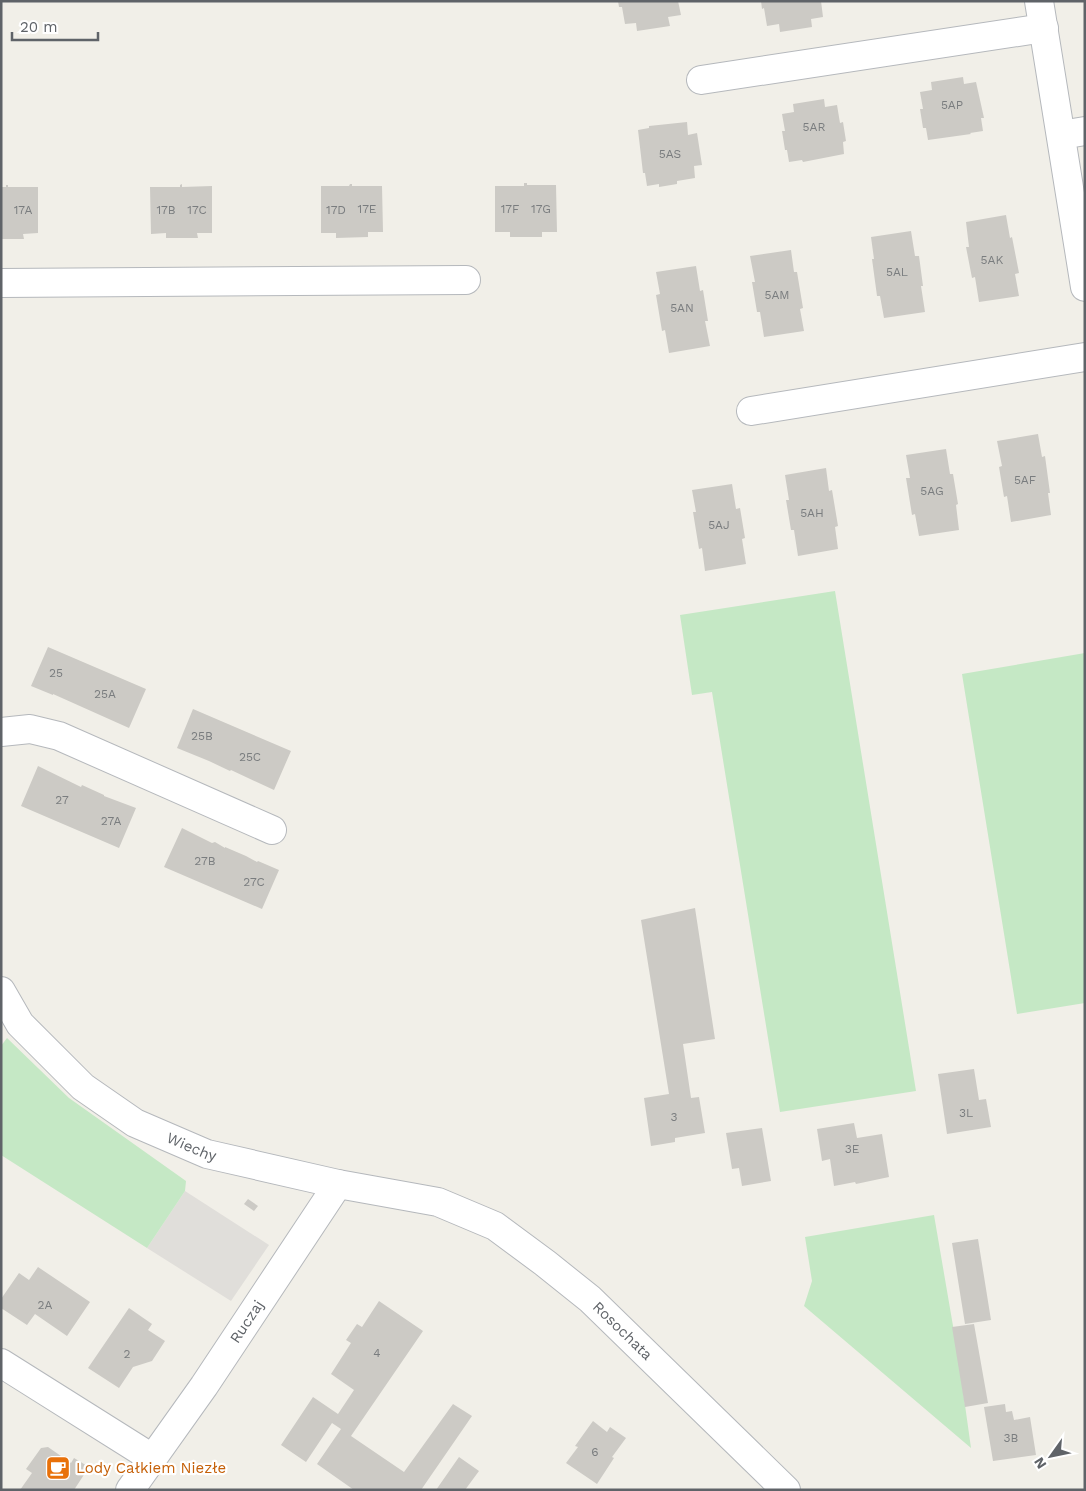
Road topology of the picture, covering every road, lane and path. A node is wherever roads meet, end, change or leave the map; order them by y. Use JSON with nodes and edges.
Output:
{"nodes":[{"id":1,"x":1039,"y":1,"type":"edge"},
{"id":2,"x":1044,"y":28,"type":"junction"},
{"id":3,"x":701,"y":80,"type":"dead end"},
{"id":4,"x":1073,"y":133,"type":"edge"},
{"id":5,"x":466,"y":280,"type":"dead end"},
{"id":6,"x":1,"y":283,"type":"edge"},
{"id":7,"x":1085,"y":288,"type":"edge"},
{"id":8,"x":1085,"y":357,"type":"edge"},
{"id":9,"x":751,"y":411,"type":"dead end"},
{"id":10,"x":1,"y":732,"type":"edge"},
{"id":11,"x":272,"y":830,"type":"dead end"},
{"id":12,"x":1,"y":991,"type":"edge"},
{"id":13,"x":338,"y":1184,"type":"junction"},
{"id":14,"x":438,"y":1202,"type":"joint"},
{"id":15,"x":1,"y":1363,"type":"edge"},
{"id":16,"x":152,"y":1458,"type":"junction"},
{"id":17,"x":130,"y":1490,"type":"edge"},
{"id":18,"x":786,"y":1490,"type":"edge"}],
"edges":[{"from":1,"to":2,"type":"street"},
{"from":2,"to":3,"type":"street"},
{"from":2,"to":4,"type":"street"},
{"from":4,"to":7,"type":"street"},
{"from":5,"to":6,"type":"street"},
{"from":8,"to":9,"type":"street"},
{"from":10,"to":11,"type":"street"},
{"from":12,"to":13,"type":"street","name":"Wiechy"},
{"from":13,"to":14,"type":"street","name":"Wiechy"},
{"from":13,"to":16,"type":"street","name":"Ruczaj"},
{"from":14,"to":18,"type":"street","name":"Rosochata"},
{"from":15,"to":16,"type":"street"},
{"from":16,"to":17,"type":"street","name":"Ruczaj"}]}
